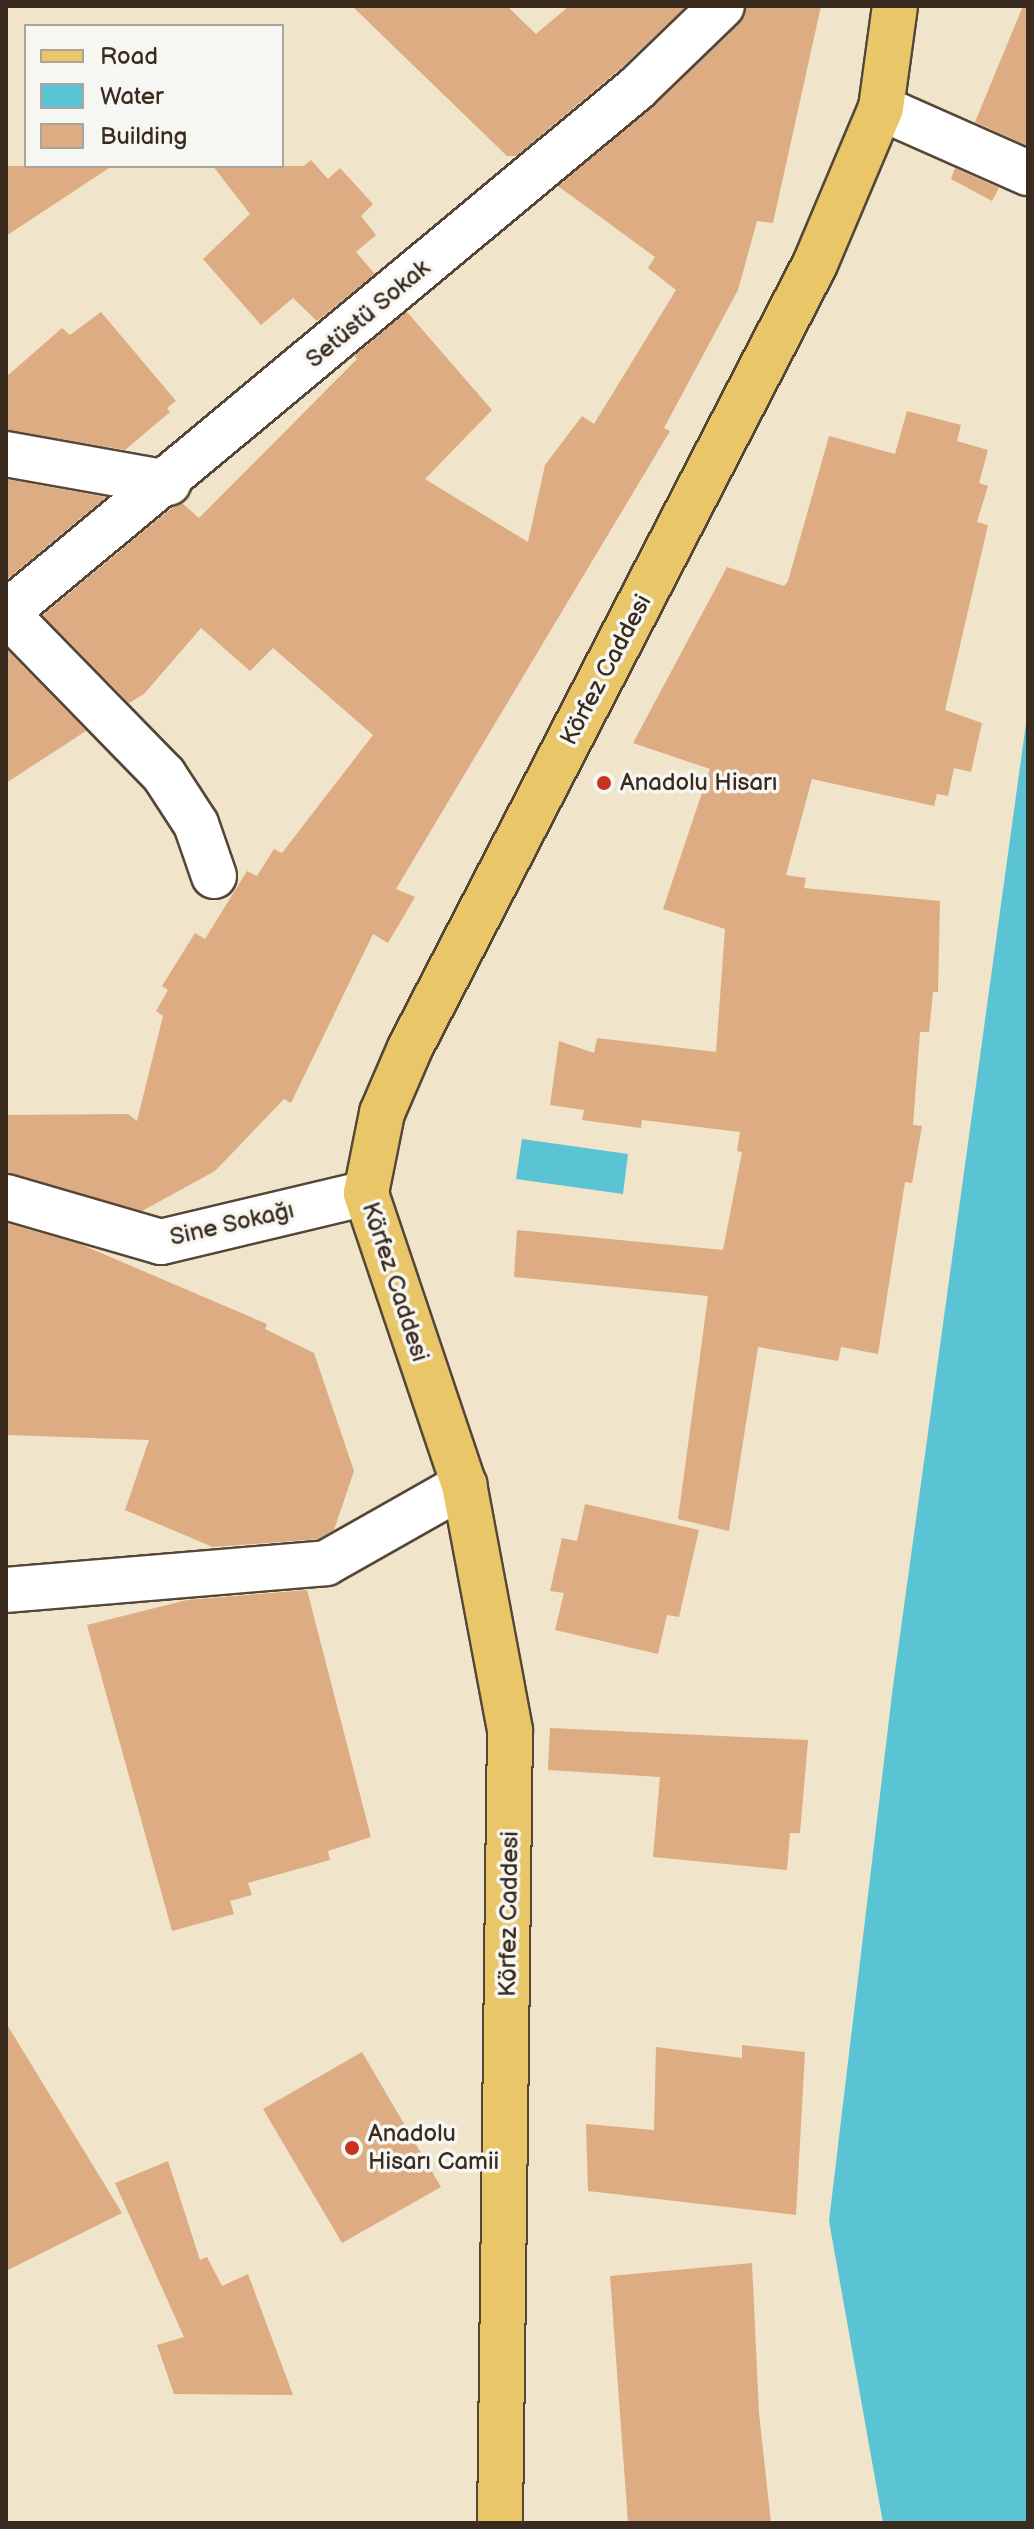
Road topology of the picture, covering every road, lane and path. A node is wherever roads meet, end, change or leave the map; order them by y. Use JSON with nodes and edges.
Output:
{"nodes":[{"id":1,"x":722,"y":6,"type":"edge"},
{"id":2,"x":895,"y":6,"type":"edge"},
{"id":3,"x":881,"y":108,"type":"junction"},
{"id":4,"x":1028,"y":173,"type":"edge"},
{"id":5,"x":6,"y":454,"type":"edge"},
{"id":6,"x":168,"y":483,"type":"junction"},
{"id":7,"x":6,"y":613,"type":"edge"},
{"id":8,"x":214,"y":876,"type":"dead end"},
{"id":9,"x":366,"y":1193,"type":"junction"},
{"id":10,"x":6,"y":1197,"type":"edge"},
{"id":11,"x":464,"y":1485,"type":"junction"},
{"id":12,"x":6,"y":1590,"type":"edge"},
{"id":13,"x":500,"y":2523,"type":"edge"}],
"edges":[{"from":1,"to":6,"type":"street","name":"Setüstü Sokak"},
{"from":2,"to":3,"type":"main road","name":"Körfez Caddesi"},
{"from":3,"to":4,"type":"street"},
{"from":3,"to":9,"type":"main road","name":"Körfez Caddesi"},
{"from":5,"to":6,"type":"street"},
{"from":6,"to":7,"type":"street","name":"Setüstü Sokak"},
{"from":7,"to":8,"type":"street"},
{"from":9,"to":10,"type":"street","name":"Sine Sokağı"},
{"from":9,"to":11,"type":"main road","name":"Körfez Caddesi"},
{"from":11,"to":12,"type":"street"},
{"from":11,"to":13,"type":"main road","name":"Körfez Caddesi"}]}
